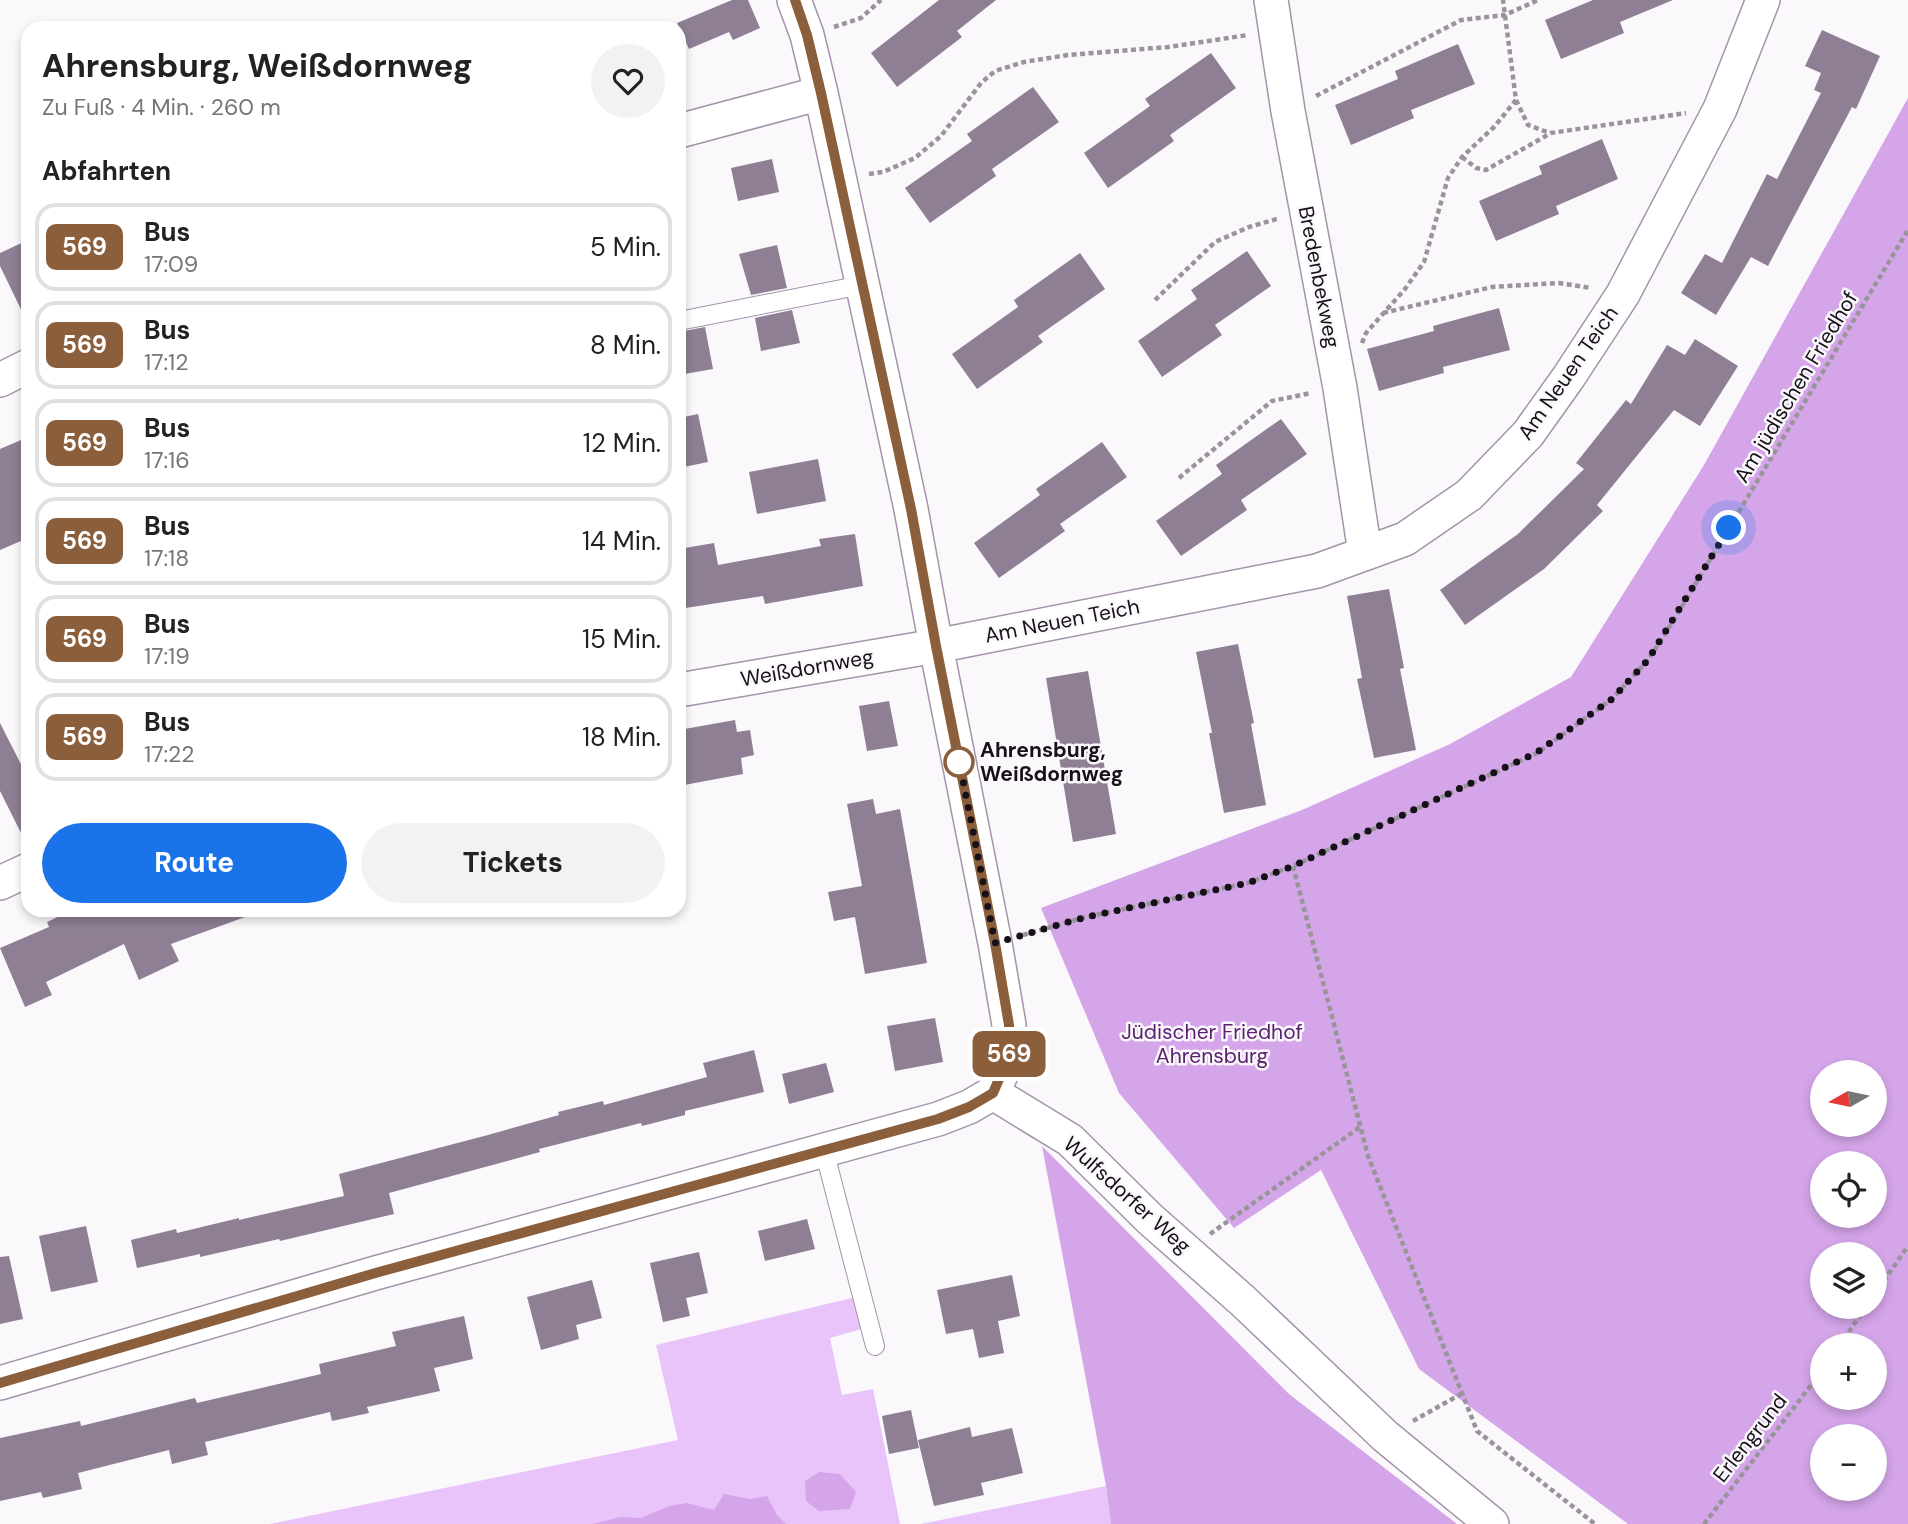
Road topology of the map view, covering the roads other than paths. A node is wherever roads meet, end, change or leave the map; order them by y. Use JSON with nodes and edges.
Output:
{"nodes":[{"id":1,"x":794,"y":0,"type":"edge"},
{"id":2,"x":1271,"y":0,"type":"edge"},
{"id":3,"x":1763,"y":0,"type":"edge"},
{"id":4,"x":821,"y":93,"type":"junction"},
{"id":5,"x":686,"y":129,"type":"edge"},
{"id":6,"x":862,"y":285,"type":"junction"},
{"id":7,"x":686,"y":320,"type":"edge"},
{"id":8,"x":21,"y":370,"type":"edge"},
{"id":9,"x":0,"y":380,"type":"edge"},
{"id":10,"x":1365,"y":553,"type":"junction"},
{"id":11,"x":936,"y":646,"type":"junction"},
{"id":12,"x":686,"y":689,"type":"edge"},
{"id":13,"x":21,"y":873,"type":"edge"},
{"id":14,"x":0,"y":883,"type":"edge"},
{"id":15,"x":993,"y":1093,"type":"junction"},
{"id":16,"x":824,"y":1150,"type":"junction"},
{"id":17,"x":875,"y":1346,"type":"dead end"},
{"id":18,"x":0,"y":1383,"type":"edge"},
{"id":19,"x":1492,"y":1524,"type":"edge"}],
"edges":[{"from":1,"to":4,"type":"street"},
{"from":2,"to":10,"type":"street","name":"Bredenbekweg"},
{"from":3,"to":10,"type":"street","name":"Am Neuen Teich"},
{"from":4,"to":5,"type":"street"},
{"from":4,"to":6,"type":"street"},
{"from":6,"to":7,"type":"lane"},
{"from":6,"to":11,"type":"street"},
{"from":8,"to":9,"type":"street"},
{"from":10,"to":11,"type":"street","name":"Am Neuen Teich"},
{"from":11,"to":12,"type":"street","name":"Weißdornweg"},
{"from":11,"to":15,"type":"street"},
{"from":13,"to":14,"type":"street"},
{"from":15,"to":16,"type":"street"},
{"from":15,"to":19,"type":"street","name":"Wulfsdorfer Weg"},
{"from":16,"to":17,"type":"lane"},
{"from":16,"to":18,"type":"street"}]}
